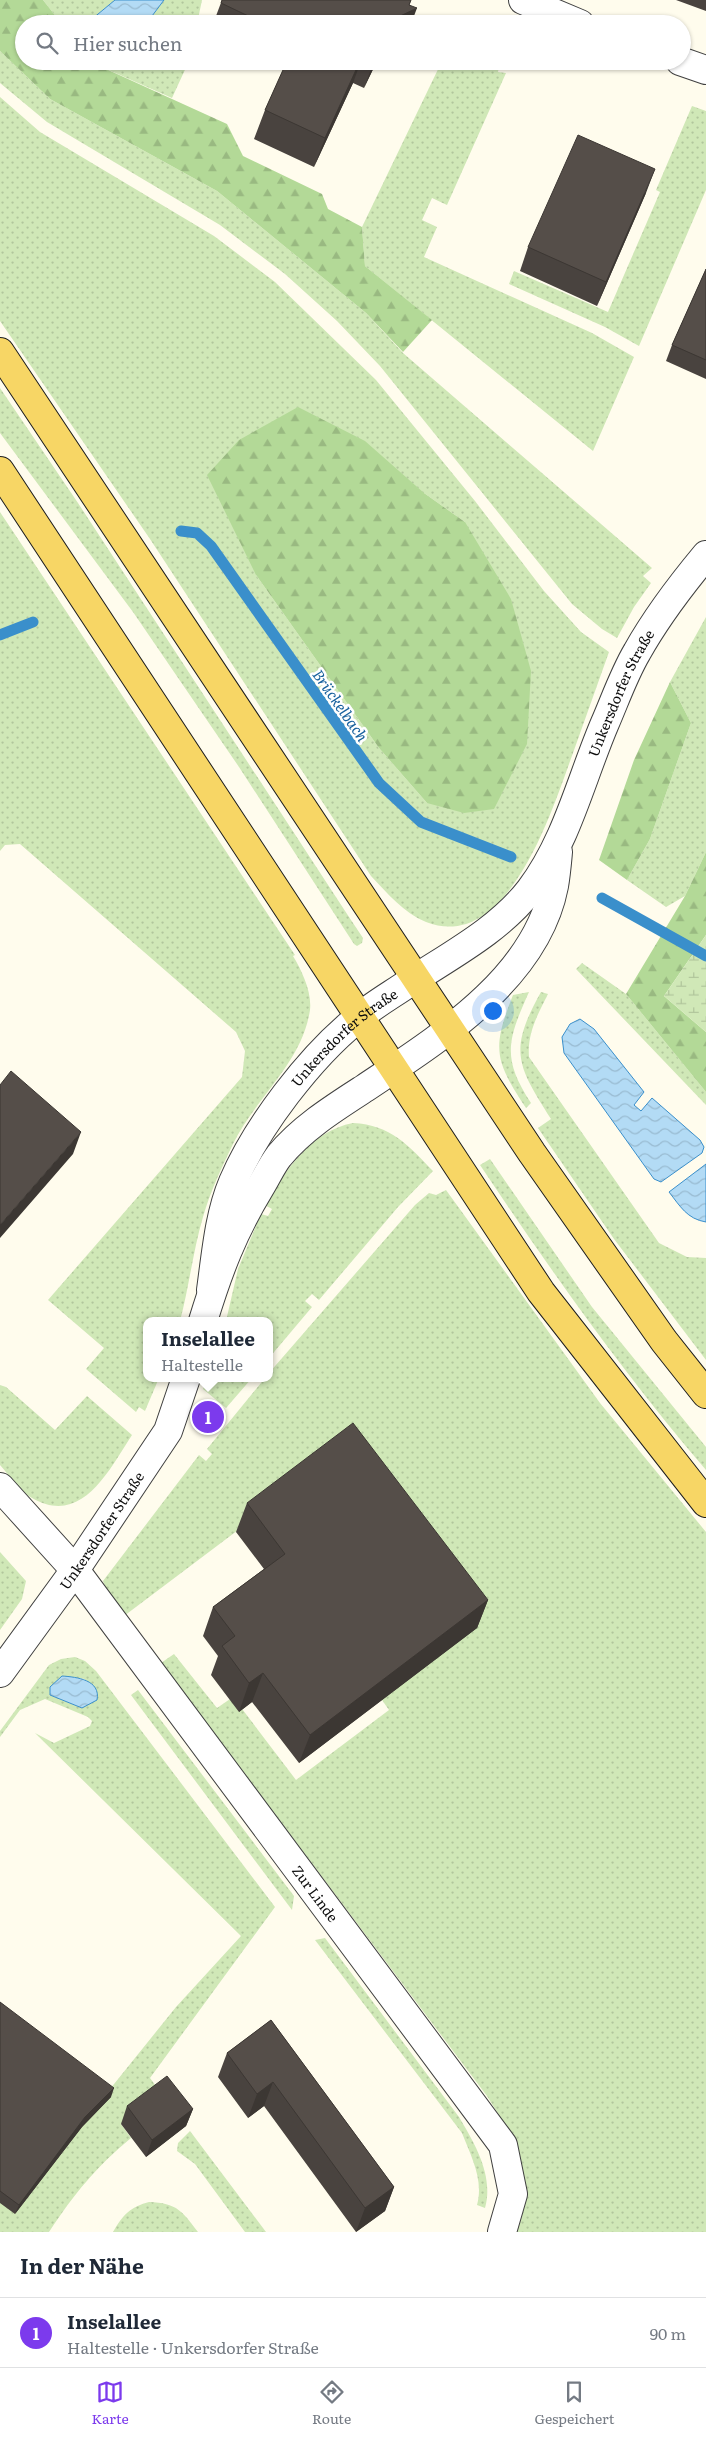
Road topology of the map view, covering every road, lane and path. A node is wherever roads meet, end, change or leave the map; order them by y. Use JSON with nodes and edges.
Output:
{"nodes":[{"id":1,"x":523,"y":0,"type":"edge"},
{"id":2,"x":559,"y":15,"type":"edge"},
{"id":3,"x":691,"y":65,"type":"edge"},
{"id":4,"x":706,"y":70,"type":"edge"},
{"id":5,"x":0,"y":352,"type":"edge"},
{"id":6,"x":0,"y":471,"type":"edge"},
{"id":7,"x":706,"y":555,"type":"edge"},
{"id":8,"x":559,"y":843,"type":"junction"},
{"id":9,"x":416,"y":979,"type":"junction"},
{"id":10,"x":358,"y":1017,"type":"junction"},
{"id":11,"x":450,"y":1030,"type":"junction"},
{"id":12,"x":393,"y":1069,"type":"junction"},
{"id":13,"x":212,"y":1290,"type":"junction"},
{"id":14,"x":204,"y":1317,"type":"edge"},
{"id":15,"x":185,"y":1382,"type":"edge"},
{"id":16,"x":706,"y":1394,"type":"edge"},
{"id":17,"x":0,"y":1487,"type":"edge"},
{"id":18,"x":706,"y":1503,"type":"edge"},
{"id":19,"x":75,"y":1570,"type":"junction"},
{"id":20,"x":0,"y":1673,"type":"edge"},
{"id":21,"x":502,"y":2232,"type":"edge"}],
"edges":[{"from":1,"to":2,"type":"street"},
{"from":3,"to":4,"type":"street"},
{"from":5,"to":9,"type":"main road"},
{"from":6,"to":10,"type":"main road"},
{"from":7,"to":8,"type":"street","name":"Unkersdorfer Straße"},
{"from":8,"to":9,"type":"street","name":"Unkersdorfer Straße"},
{"from":8,"to":11,"type":"street","name":"Unkersdorfer Straße"},
{"from":9,"to":10,"type":"street","name":"Unkersdorfer Straße"},
{"from":9,"to":11,"type":"main road"},
{"from":10,"to":12,"type":"main road"},
{"from":10,"to":13,"type":"street","name":"Unkersdorfer Straße"},
{"from":11,"to":12,"type":"street","name":"Unkersdorfer Straße"},
{"from":11,"to":16,"type":"main road"},
{"from":12,"to":13,"type":"street","name":"Unkersdorfer Straße"},
{"from":12,"to":18,"type":"main road"},
{"from":13,"to":14,"type":"street","name":"Unkersdorfer Straße"},
{"from":15,"to":19,"type":"street","name":"Unkersdorfer Straße"},
{"from":17,"to":19,"type":"street","name":"Zur Linde"},
{"from":19,"to":20,"type":"street","name":"Unkersdorfer Straße"},
{"from":19,"to":21,"type":"street","name":"Zur Linde"}]}
